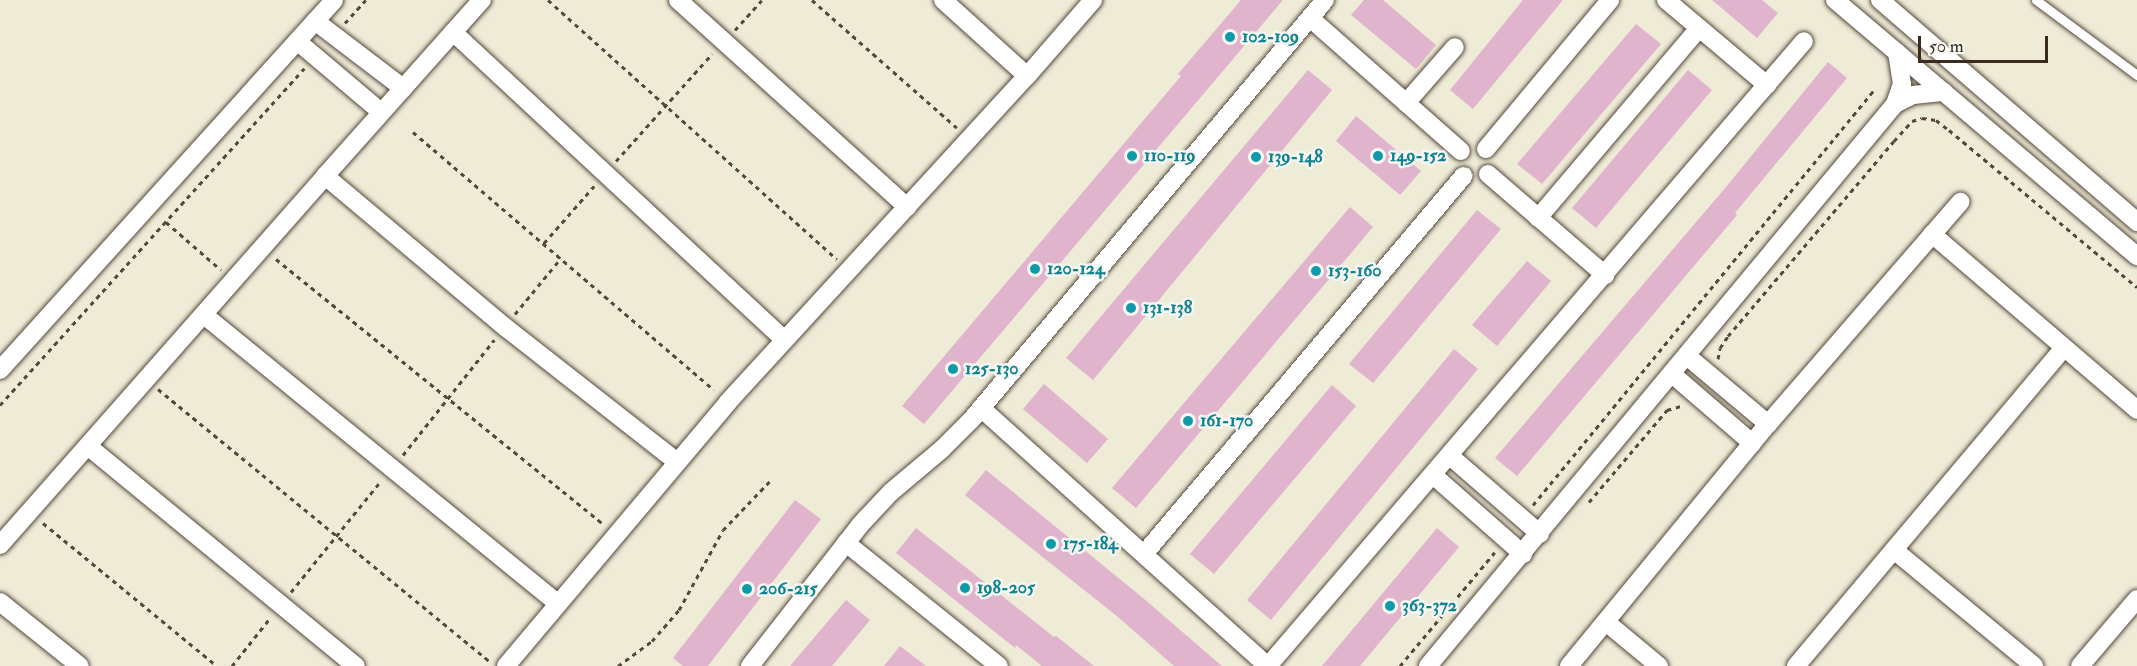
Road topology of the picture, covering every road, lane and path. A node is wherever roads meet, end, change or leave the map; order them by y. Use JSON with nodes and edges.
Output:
{"nodes":[{"id":1,"x":334,"y":0,"type":"edge"},
{"id":2,"x":482,"y":0,"type":"edge"},
{"id":3,"x":548,"y":0,"type":"edge"},
{"id":4,"x":678,"y":0,"type":"edge"},
{"id":5,"x":762,"y":0,"type":"edge"},
{"id":6,"x":812,"y":0,"type":"edge"},
{"id":7,"x":943,"y":0,"type":"edge"},
{"id":8,"x":1093,"y":0,"type":"edge"},
{"id":9,"x":1325,"y":0,"type":"edge"},
{"id":10,"x":1610,"y":0,"type":"edge"},
{"id":11,"x":1666,"y":0,"type":"edge"},
{"id":12,"x":1835,"y":0,"type":"edge"},
{"id":13,"x":1880,"y":0,"type":"edge"},
{"id":14,"x":2036,"y":0,"type":"edge"},
{"id":15,"x":1310,"y":18,"type":"junction"},
{"id":16,"x":315,"y":21,"type":"junction"},
{"id":17,"x":1699,"y":28,"type":"junction"},
{"id":18,"x":453,"y":32,"type":"junction"},
{"id":19,"x":297,"y":41,"type":"junction"},
{"id":20,"x":724,"y":41,"type":"junction"},
{"id":21,"x":1804,"y":41,"type":"dead end"},
{"id":22,"x":1455,"y":47,"type":"dead end"},
{"id":23,"x":1897,"y":52,"type":"junction"},
{"id":24,"x":314,"y":57,"type":"junction"},
{"id":25,"x":2137,"y":75,"type":"edge"},
{"id":26,"x":1027,"y":76,"type":"junction"},
{"id":27,"x":1767,"y":85,"type":"junction"},
{"id":28,"x":403,"y":88,"type":"junction"},
{"id":29,"x":1874,"y":90,"type":"dead end"},
{"id":30,"x":1944,"y":92,"type":"junction"},
{"id":31,"x":1406,"y":103,"type":"junction"},
{"id":32,"x":1895,"y":104,"type":"junction"},
{"id":33,"x":666,"y":106,"type":"junction"},
{"id":34,"x":381,"y":112,"type":"junction"},
{"id":35,"x":413,"y":132,"type":"dead end"},
{"id":36,"x":968,"y":138,"type":"junction"},
{"id":37,"x":1486,"y":149,"type":"junction"},
{"id":38,"x":1461,"y":151,"type":"junction"},
{"id":39,"x":605,"y":173,"type":"junction"},
{"id":40,"x":1488,"y":174,"type":"junction"},
{"id":41,"x":325,"y":176,"type":"junction"},
{"id":42,"x":1463,"y":176,"type":"junction"},
{"id":43,"x":1959,"y":202,"type":"dead end"},
{"id":44,"x":907,"y":207,"type":"junction"},
{"id":45,"x":1538,"y":218,"type":"junction"},
{"id":46,"x":166,"y":222,"type":"junction"},
{"id":47,"x":2137,"y":222,"type":"edge"},
{"id":48,"x":1932,"y":234,"type":"junction"},
{"id":49,"x":544,"y":243,"type":"junction"},
{"id":50,"x":262,"y":248,"type":"junction"},
{"id":51,"x":2137,"y":256,"type":"edge"},
{"id":52,"x":849,"y":270,"type":"junction"},
{"id":53,"x":1605,"y":275,"type":"junction"},
{"id":54,"x":233,"y":281,"type":"junction"},
{"id":55,"x":2137,"y":287,"type":"edge"},
{"id":56,"x":204,"y":315,"type":"junction"},
{"id":57,"x":784,"y":340,"type":"junction"},
{"id":58,"x":2063,"y":349,"type":"junction"},
{"id":59,"x":1687,"y":356,"type":"junction"},
{"id":60,"x":0,"y":370,"type":"edge"},
{"id":61,"x":1672,"y":374,"type":"junction"},
{"id":62,"x":1713,"y":377,"type":"junction"},
{"id":63,"x":147,"y":380,"type":"junction"},
{"id":64,"x":1697,"y":396,"type":"junction"},
{"id":65,"x":728,"y":402,"type":"junction"},
{"id":66,"x":0,"y":405,"type":"edge"},
{"id":67,"x":981,"y":408,"type":"junction"},
{"id":68,"x":2137,"y":410,"type":"edge"},
{"id":69,"x":1768,"y":424,"type":"junction"},
{"id":70,"x":1752,"y":443,"type":"junction"},
{"id":71,"x":89,"y":447,"type":"junction"},
{"id":72,"x":1450,"y":456,"type":"junction"},
{"id":73,"x":677,"y":462,"type":"junction"},
{"id":74,"x":1433,"y":476,"type":"junction"},
{"id":75,"x":770,"y":481,"type":"dead end"},
{"id":76,"x":1585,"y":507,"type":"dead end"},
{"id":77,"x":30,"y":513,"type":"junction"},
{"id":78,"x":1522,"y":519,"type":"junction"},
{"id":79,"x":1540,"y":534,"type":"junction"},
{"id":80,"x":616,"y":535,"type":"junction"},
{"id":81,"x":1506,"y":538,"type":"junction"},
{"id":82,"x":846,"y":543,"type":"junction"},
{"id":83,"x":0,"y":545,"type":"edge"},
{"id":84,"x":1894,"y":550,"type":"junction"},
{"id":85,"x":1144,"y":554,"type":"junction"},
{"id":86,"x":1523,"y":554,"type":"junction"},
{"id":87,"x":2137,"y":599,"type":"edge"},
{"id":88,"x":0,"y":602,"type":"edge"},
{"id":89,"x":558,"y":604,"type":"junction"},
{"id":90,"x":1606,"y":622,"type":"junction"},
{"id":91,"x":986,"y":662,"type":"edge"},
{"id":92,"x":80,"y":666,"type":"edge"},
{"id":93,"x":217,"y":666,"type":"edge"},
{"id":94,"x":356,"y":666,"type":"edge"},
{"id":95,"x":495,"y":666,"type":"edge"},
{"id":96,"x":506,"y":666,"type":"edge"},
{"id":97,"x":618,"y":666,"type":"edge"},
{"id":98,"x":750,"y":666,"type":"edge"},
{"id":99,"x":1268,"y":666,"type":"edge"},
{"id":100,"x":1400,"y":666,"type":"edge"},
{"id":101,"x":1428,"y":666,"type":"edge"},
{"id":102,"x":1569,"y":666,"type":"edge"},
{"id":103,"x":1659,"y":666,"type":"edge"},
{"id":104,"x":1796,"y":666,"type":"edge"},
{"id":105,"x":2034,"y":666,"type":"edge"},
{"id":106,"x":2080,"y":666,"type":"edge"}],
"edges":[{"from":1,"to":16,"type":"street"},
{"from":2,"to":18,"type":"street"},
{"from":3,"to":33,"type":"path"},
{"from":4,"to":20,"type":"street"},
{"from":5,"to":20,"type":"path"},
{"from":6,"to":36,"type":"path"},
{"from":7,"to":26,"type":"street"},
{"from":8,"to":26,"type":"street"},
{"from":9,"to":15,"type":"street"},
{"from":10,"to":37,"type":"street"},
{"from":11,"to":17,"type":"street"},
{"from":12,"to":23,"type":"street"},
{"from":13,"to":47,"type":"street"},
{"from":14,"to":25,"type":"lane"},
{"from":15,"to":31,"type":"street"},
{"from":15,"to":67,"type":"street"},
{"from":16,"to":19,"type":"street"},
{"from":16,"to":28,"type":"street"},
{"from":17,"to":27,"type":"street"},
{"from":17,"to":45,"type":"street"},
{"from":18,"to":28,"type":"street"},
{"from":18,"to":39,"type":"street"},
{"from":19,"to":24,"type":"street"},
{"from":19,"to":60,"type":"street"},
{"from":20,"to":33,"type":"path"},
{"from":20,"to":44,"type":"street"},
{"from":21,"to":27,"type":"street"},
{"from":22,"to":31,"type":"street"},
{"from":23,"to":30,"type":"street"},
{"from":23,"to":32,"type":"street"},
{"from":24,"to":34,"type":"street"},
{"from":24,"to":46,"type":"path"},
{"from":26,"to":36,"type":"street"},
{"from":27,"to":53,"type":"street"},
{"from":28,"to":34,"type":"street"},
{"from":29,"to":78,"type":"path"},
{"from":30,"to":32,"type":"street"},
{"from":30,"to":51,"type":"street"},
{"from":31,"to":38,"type":"street"},
{"from":32,"to":59,"type":"street"},
{"from":33,"to":39,"type":"path"},
{"from":33,"to":52,"type":"path"},
{"from":34,"to":41,"type":"street"},
{"from":35,"to":49,"type":"path"},
{"from":36,"to":44,"type":"street"},
{"from":37,"to":38,"type":"street"},
{"from":37,"to":40,"type":"street"},
{"from":38,"to":42,"type":"street"},
{"from":39,"to":49,"type":"path"},
{"from":39,"to":57,"type":"street"},
{"from":40,"to":42,"type":"street"},
{"from":40,"to":45,"type":"street"},
{"from":41,"to":50,"type":"street"},
{"from":41,"to":73,"type":"street"},
{"from":42,"to":85,"type":"street"},
{"from":43,"to":48,"type":"street"},
{"from":44,"to":52,"type":"street"},
{"from":45,"to":53,"type":"street"},
{"from":46,"to":54,"type":"path"},
{"from":46,"to":66,"type":"path"},
{"from":48,"to":58,"type":"street"},
{"from":48,"to":69,"type":"street"},
{"from":49,"to":65,"type":"path"},
{"from":50,"to":54,"type":"street"},
{"from":50,"to":80,"type":"path"},
{"from":52,"to":57,"type":"street"},
{"from":53,"to":72,"type":"street"},
{"from":54,"to":56,"type":"street"},
{"from":55,"to":62,"type":"path"},
{"from":56,"to":63,"type":"street"},
{"from":56,"to":89,"type":"street"},
{"from":57,"to":65,"type":"street"},
{"from":58,"to":68,"type":"street"},
{"from":58,"to":84,"type":"street"},
{"from":59,"to":61,"type":"street"},
{"from":59,"to":62,"type":"street"},
{"from":61,"to":64,"type":"street"},
{"from":61,"to":79,"type":"street"},
{"from":62,"to":69,"type":"street"},
{"from":63,"to":71,"type":"street"},
{"from":63,"to":95,"type":"path"},
{"from":64,"to":70,"type":"street"},
{"from":64,"to":76,"type":"path"},
{"from":65,"to":73,"type":"street"},
{"from":67,"to":82,"type":"street"},
{"from":67,"to":85,"type":"street"},
{"from":69,"to":70,"type":"street"},
{"from":70,"to":90,"type":"street"},
{"from":71,"to":77,"type":"street"},
{"from":71,"to":94,"type":"street"},
{"from":72,"to":74,"type":"street"},
{"from":72,"to":78,"type":"street"},
{"from":73,"to":80,"type":"street"},
{"from":74,"to":81,"type":"street"},
{"from":74,"to":99,"type":"street"},
{"from":75,"to":97,"type":"path"},
{"from":77,"to":83,"type":"street"},
{"from":77,"to":93,"type":"path"},
{"from":78,"to":79,"type":"street"},
{"from":79,"to":86,"type":"street"},
{"from":80,"to":89,"type":"street"},
{"from":81,"to":86,"type":"street"},
{"from":81,"to":100,"type":"path"},
{"from":82,"to":91,"type":"street"},
{"from":82,"to":98,"type":"street"},
{"from":84,"to":104,"type":"street"},
{"from":84,"to":105,"type":"street"},
{"from":85,"to":99,"type":"street"},
{"from":86,"to":101,"type":"street"},
{"from":87,"to":106,"type":"street"},
{"from":88,"to":92,"type":"street"},
{"from":89,"to":96,"type":"street"},
{"from":90,"to":102,"type":"street"},
{"from":90,"to":103,"type":"street"}]}
